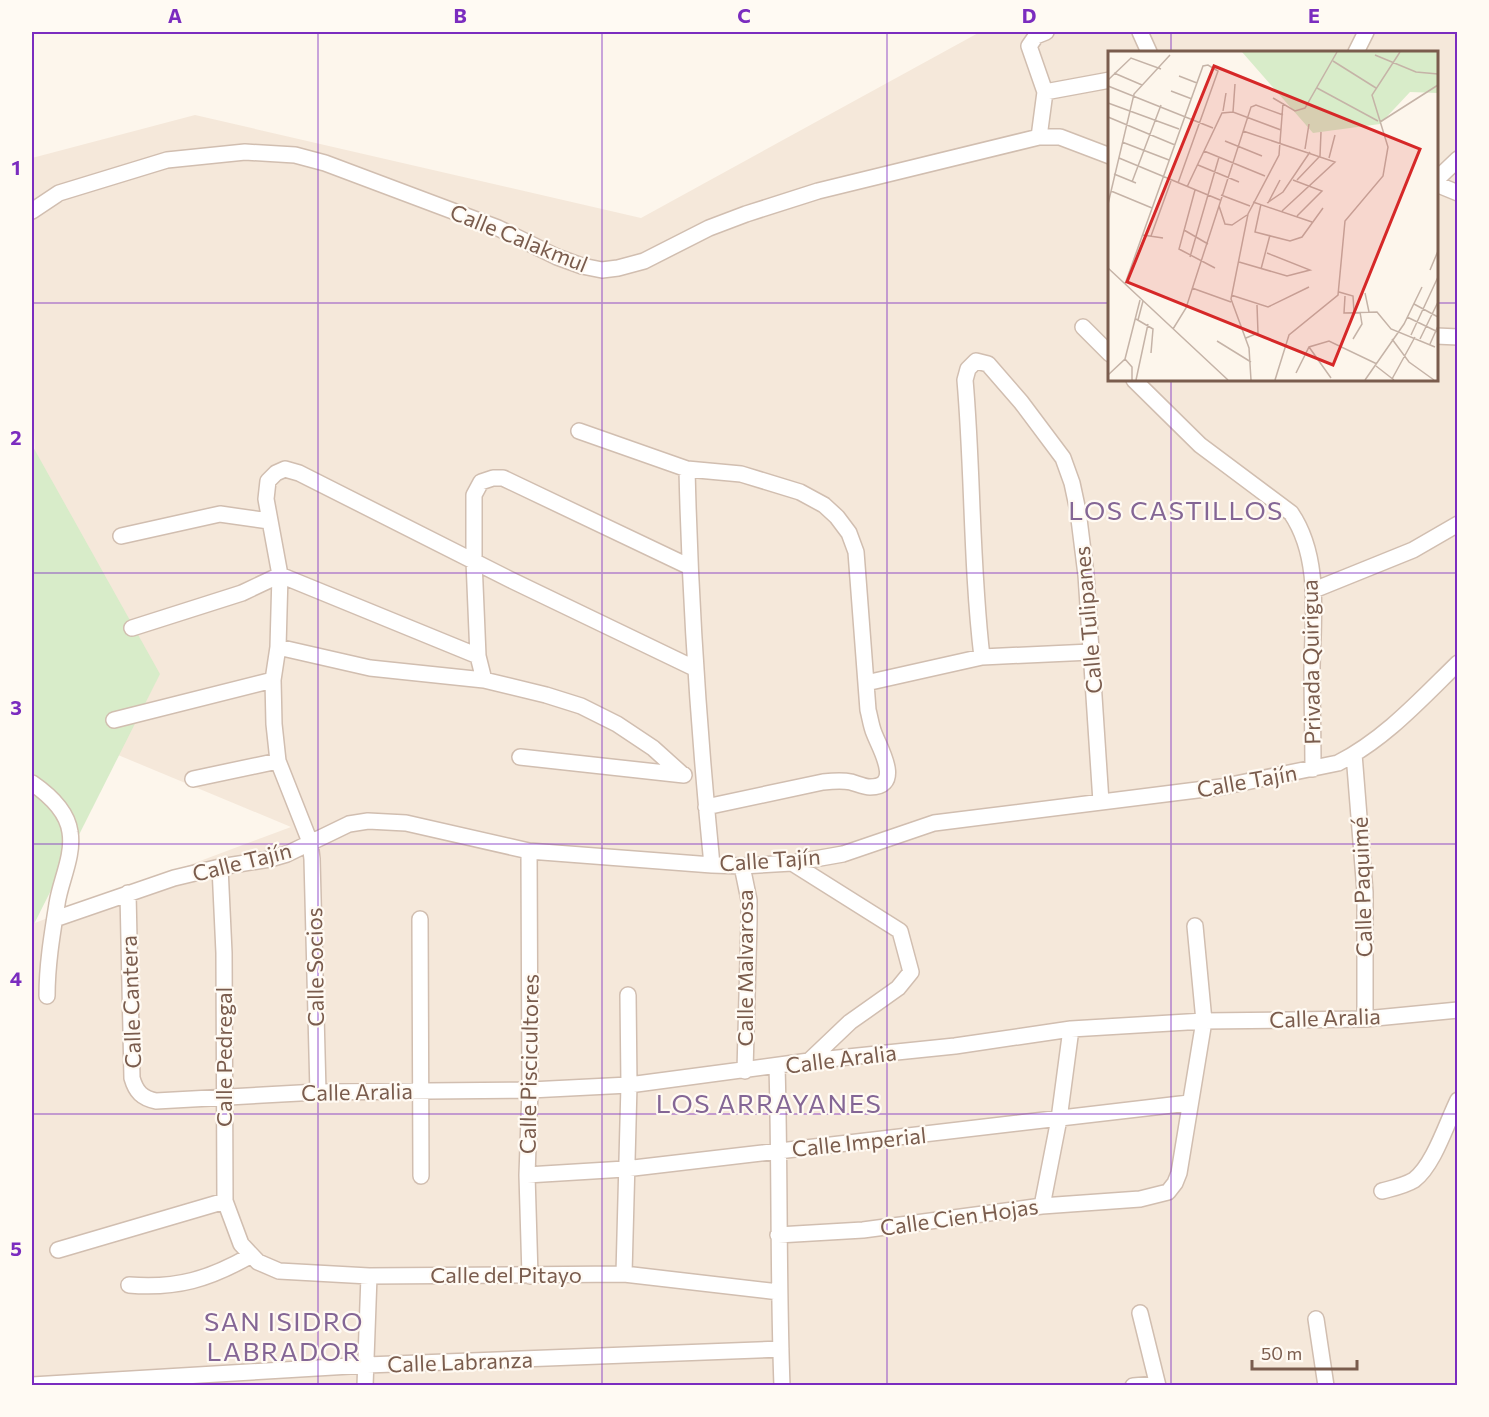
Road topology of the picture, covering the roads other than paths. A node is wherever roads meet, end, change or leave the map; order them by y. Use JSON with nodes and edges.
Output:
{"nodes":[{"id":1,"x":1046,"y":32,"type":"edge"},
{"id":2,"x":1140,"y":32,"type":"edge"},
{"id":3,"x":1366,"y":32,"type":"edge"},
{"id":4,"x":1149,"y":51,"type":"edge"},
{"id":5,"x":1356,"y":51,"type":"edge"},
{"id":6,"x":1108,"y":80,"type":"edge"},
{"id":7,"x":1045,"y":92,"type":"junction"},
{"id":8,"x":1039,"y":137,"type":"junction"},
{"id":9,"x":1108,"y":155,"type":"edge"},
{"id":10,"x":1458,"y":159,"type":"edge"},
{"id":11,"x":1438,"y":181,"type":"edge"},
{"id":12,"x":1438,"y":183,"type":"edge"},
{"id":13,"x":1458,"y":193,"type":"edge"},
{"id":14,"x":32,"y":211,"type":"edge"},
{"id":15,"x":1083,"y":327,"type":"dead end"},
{"id":16,"x":1438,"y":336,"type":"edge"},
{"id":17,"x":1458,"y":337,"type":"edge"},
{"id":18,"x":1108,"y":352,"type":"edge"},
{"id":19,"x":1135,"y":381,"type":"edge"},
{"id":20,"x":579,"y":431,"type":"dead end"},
{"id":21,"x":687,"y":469,"type":"junction"},
{"id":22,"x":269,"y":521,"type":"junction"},
{"id":23,"x":1458,"y":524,"type":"edge"},
{"id":24,"x":121,"y":536,"type":"dead end"},
{"id":25,"x":474,"y":561,"type":"junction"},
{"id":26,"x":690,"y":567,"type":"junction"},
{"id":27,"x":280,"y":575,"type":"junction"},
{"id":28,"x":1314,"y":590,"type":"junction"},
{"id":29,"x":132,"y":628,"type":"dead end"},
{"id":30,"x":279,"y":647,"type":"junction"},
{"id":31,"x":1091,"y":652,"type":"junction"},
{"id":32,"x":478,"y":656,"type":"junction"},
{"id":33,"x":981,"y":657,"type":"junction"},
{"id":34,"x":1458,"y":663,"type":"edge"},
{"id":35,"x":696,"y":669,"type":"junction"},
{"id":36,"x":273,"y":680,"type":"junction"},
{"id":37,"x":484,"y":680,"type":"junction"},
{"id":38,"x":866,"y":683,"type":"junction"},
{"id":39,"x":114,"y":720,"type":"dead end"},
{"id":40,"x":1354,"y":754,"type":"junction"},
{"id":41,"x":520,"y":757,"type":"dead end"},
{"id":42,"x":278,"y":761,"type":"junction"},
{"id":43,"x":1313,"y":769,"type":"junction"},
{"id":44,"x":683,"y":775,"type":"junction"},
{"id":45,"x":704,"y":778,"type":"junction"},
{"id":46,"x":193,"y":779,"type":"dead end"},
{"id":47,"x":32,"y":783,"type":"edge"},
{"id":48,"x":1101,"y":802,"type":"junction"},
{"id":49,"x":706,"y":807,"type":"junction"},
{"id":50,"x":310,"y":842,"type":"junction"},
{"id":51,"x":529,"y":851,"type":"junction"},
{"id":52,"x":792,"y":863,"type":"junction"},
{"id":53,"x":712,"y":865,"type":"junction"},
{"id":54,"x":742,"y":866,"type":"junction"},
{"id":55,"x":220,"y":867,"type":"junction"},
{"id":56,"x":128,"y":893,"type":"junction"},
{"id":57,"x":55,"y":919,"type":"junction"},
{"id":58,"x":420,"y":919,"type":"dead end"},
{"id":59,"x":1195,"y":926,"type":"dead end"},
{"id":60,"x":628,"y":995,"type":"dead end"},
{"id":61,"x":47,"y":996,"type":"dead end"},
{"id":62,"x":1458,"y":1010,"type":"edge"},
{"id":63,"x":1365,"y":1019,"type":"junction"},
{"id":64,"x":1204,"y":1022,"type":"junction"},
{"id":65,"x":1071,"y":1029,"type":"junction"},
{"id":66,"x":809,"y":1061,"type":"junction"},
{"id":67,"x":777,"y":1066,"type":"junction"},
{"id":68,"x":745,"y":1071,"type":"junction"},
{"id":69,"x":629,"y":1084,"type":"junction"},
{"id":70,"x":530,"y":1090,"type":"junction"},
{"id":71,"x":422,"y":1091,"type":"junction"},
{"id":72,"x":318,"y":1092,"type":"junction"},
{"id":73,"x":224,"y":1098,"type":"junction"},
{"id":74,"x":1458,"y":1100,"type":"edge"},
{"id":75,"x":1189,"y":1103,"type":"junction"},
{"id":76,"x":1059,"y":1119,"type":"junction"},
{"id":77,"x":779,"y":1150,"type":"junction"},
{"id":78,"x":625,"y":1169,"type":"junction"},
{"id":79,"x":527,"y":1175,"type":"junction"},
{"id":80,"x":421,"y":1176,"type":"dead end"},
{"id":81,"x":1382,"y":1191,"type":"dead end"},
{"id":82,"x":225,"y":1201,"type":"junction"},
{"id":83,"x":1042,"y":1206,"type":"junction"},
{"id":84,"x":778,"y":1235,"type":"junction"},
{"id":85,"x":58,"y":1250,"type":"dead end"},
{"id":86,"x":246,"y":1250,"type":"junction"},
{"id":87,"x":624,"y":1274,"type":"junction"},
{"id":88,"x":369,"y":1276,"type":"junction"},
{"id":89,"x":530,"y":1276,"type":"junction"},
{"id":90,"x":129,"y":1285,"type":"dead end"},
{"id":91,"x":779,"y":1292,"type":"junction"},
{"id":92,"x":1140,"y":1314,"type":"dead end"},
{"id":93,"x":1316,"y":1319,"type":"dead end"},
{"id":94,"x":780,"y":1349,"type":"junction"},
{"id":95,"x":367,"y":1365,"type":"junction"},
{"id":96,"x":32,"y":1385,"type":"edge"},
{"id":97,"x":1158,"y":1385,"type":"edge"},
{"id":98,"x":365,"y":1386,"type":"edge"},
{"id":99,"x":782,"y":1386,"type":"edge"},
{"id":100,"x":1133,"y":1386,"type":"edge"},
{"id":101,"x":1326,"y":1386,"type":"edge"}],
"edges":[{"from":1,"to":7,"type":"street"},
{"from":2,"to":4,"type":"street"},
{"from":3,"to":5,"type":"street"},
{"from":6,"to":7,"type":"street"},
{"from":7,"to":8,"type":"street"},
{"from":8,"to":9,"type":"street","name":"Calle Calakmul"},
{"from":8,"to":14,"type":"street","name":"Calle Calakmul"},
{"from":10,"to":11,"type":"street"},
{"from":12,"to":13,"type":"street"},
{"from":15,"to":18,"type":"street"},
{"from":16,"to":17,"type":"street"},
{"from":19,"to":28,"type":"street","name":"Privada Quirigua"},
{"from":20,"to":21,"type":"street"},
{"from":21,"to":26,"type":"street"},
{"from":21,"to":38,"type":"street"},
{"from":22,"to":24,"type":"street"},
{"from":22,"to":25,"type":"street","name":"Calle Socios"},
{"from":22,"to":27,"type":"street","name":"Calle Socios"},
{"from":23,"to":28,"type":"street"},
{"from":25,"to":26,"type":"street"},
{"from":25,"to":32,"type":"street"},
{"from":25,"to":35,"type":"street"},
{"from":26,"to":35,"type":"street"},
{"from":27,"to":29,"type":"street"},
{"from":27,"to":30,"type":"street","name":"Calle Socios"},
{"from":27,"to":32,"type":"street"},
{"from":28,"to":43,"type":"street","name":"Privada Quirigua"},
{"from":30,"to":36,"type":"street","name":"Calle Socios"},
{"from":30,"to":37,"type":"street"},
{"from":31,"to":33,"type":"street"},
{"from":31,"to":33,"type":"street","name":"Calle Tulipanes"},
{"from":31,"to":48,"type":"street","name":"Calle Tulipanes"},
{"from":32,"to":37,"type":"street"},
{"from":33,"to":38,"type":"street"},
{"from":34,"to":40,"type":"street","name":"Calle Tajín"},
{"from":35,"to":45,"type":"street"},
{"from":36,"to":39,"type":"street"},
{"from":36,"to":42,"type":"street","name":"Calle Socios"},
{"from":37,"to":44,"type":"street"},
{"from":38,"to":49,"type":"street"},
{"from":40,"to":43,"type":"street","name":"Calle Tajín"},
{"from":40,"to":63,"type":"street","name":"Calle Paquimé"},
{"from":41,"to":44,"type":"street"},
{"from":42,"to":46,"type":"street"},
{"from":42,"to":50,"type":"street","name":"Calle Socios"},
{"from":43,"to":48,"type":"street","name":"Calle Tajín"},
{"from":44,"to":45,"type":"street"},
{"from":45,"to":49,"type":"street"},
{"from":47,"to":57,"type":"street"},
{"from":48,"to":52,"type":"street","name":"Calle Tajín"},
{"from":49,"to":53,"type":"street"},
{"from":50,"to":51,"type":"street","name":"Calle Tajín"},
{"from":50,"to":55,"type":"street","name":"Calle Tajín"},
{"from":50,"to":72,"type":"street","name":"Calle Socios"},
{"from":51,"to":53,"type":"street","name":"Calle Tajín"},
{"from":51,"to":70,"type":"street","name":"Calle Piscicultores"},
{"from":52,"to":54,"type":"street","name":"Calle Tajín"},
{"from":52,"to":66,"type":"street"},
{"from":53,"to":54,"type":"street","name":"Calle Tajín"},
{"from":54,"to":68,"type":"street","name":"Calle Malvarosa"},
{"from":55,"to":56,"type":"street","name":"Calle Tajín"},
{"from":55,"to":73,"type":"street","name":"Calle Pedregal"},
{"from":56,"to":57,"type":"street","name":"Calle Tajín"},
{"from":56,"to":73,"type":"street","name":"Calle Cantera"},
{"from":57,"to":61,"type":"street"},
{"from":58,"to":71,"type":"street"},
{"from":59,"to":64,"type":"street","name":"Calle Cien Hojas"},
{"from":60,"to":69,"type":"street"},
{"from":62,"to":63,"type":"street","name":"Calle Aralia"},
{"from":63,"to":64,"type":"street","name":"Calle Aralia"},
{"from":64,"to":65,"type":"street","name":"Calle Aralia"},
{"from":64,"to":75,"type":"street","name":"Calle Cien Hojas"},
{"from":65,"to":66,"type":"street","name":"Calle Aralia"},
{"from":65,"to":76,"type":"street"},
{"from":66,"to":67,"type":"street","name":"Calle Aralia"},
{"from":67,"to":68,"type":"street","name":"Calle Aralia"},
{"from":67,"to":77,"type":"street"},
{"from":68,"to":69,"type":"street","name":"Calle Aralia"},
{"from":69,"to":70,"type":"street","name":"Calle Aralia"},
{"from":69,"to":78,"type":"street"},
{"from":70,"to":71,"type":"street","name":"Calle Aralia"},
{"from":70,"to":79,"type":"street","name":"Calle Piscicultores"},
{"from":71,"to":72,"type":"street","name":"Calle Aralia"},
{"from":71,"to":80,"type":"street"},
{"from":72,"to":73,"type":"street","name":"Calle Aralia"},
{"from":73,"to":82,"type":"street","name":"Calle Pedregal"},
{"from":74,"to":81,"type":"street"},
{"from":75,"to":76,"type":"street","name":"Calle Imperial"},
{"from":75,"to":83,"type":"street","name":"Calle Cien Hojas"},
{"from":76,"to":77,"type":"street","name":"Calle Imperial"},
{"from":76,"to":83,"type":"street"},
{"from":77,"to":78,"type":"street","name":"Calle Imperial"},
{"from":77,"to":84,"type":"street"},
{"from":78,"to":79,"type":"street","name":"Calle Imperial"},
{"from":78,"to":87,"type":"street"},
{"from":79,"to":89,"type":"street","name":"Calle Piscicultores"},
{"from":82,"to":85,"type":"street"},
{"from":82,"to":86,"type":"street","name":"Calle Pedregal"},
{"from":83,"to":84,"type":"street","name":"Calle Cien Hojas"},
{"from":84,"to":91,"type":"street"},
{"from":86,"to":88,"type":"street","name":"Calle del Pitayo"},
{"from":86,"to":90,"type":"street"},
{"from":87,"to":89,"type":"street","name":"Calle del Pitayo"},
{"from":87,"to":91,"type":"street","name":"Calle del Pitayo"},
{"from":88,"to":89,"type":"street","name":"Calle del Pitayo"},
{"from":88,"to":95,"type":"street"},
{"from":91,"to":94,"type":"street"},
{"from":92,"to":97,"type":"street"},
{"from":93,"to":101,"type":"street"},
{"from":94,"to":95,"type":"street","name":"Calle Labranza"},
{"from":94,"to":99,"type":"street"},
{"from":95,"to":96,"type":"street","name":"Calle Labranza"},
{"from":95,"to":98,"type":"street"},
{"from":97,"to":100,"type":"street"}]}
